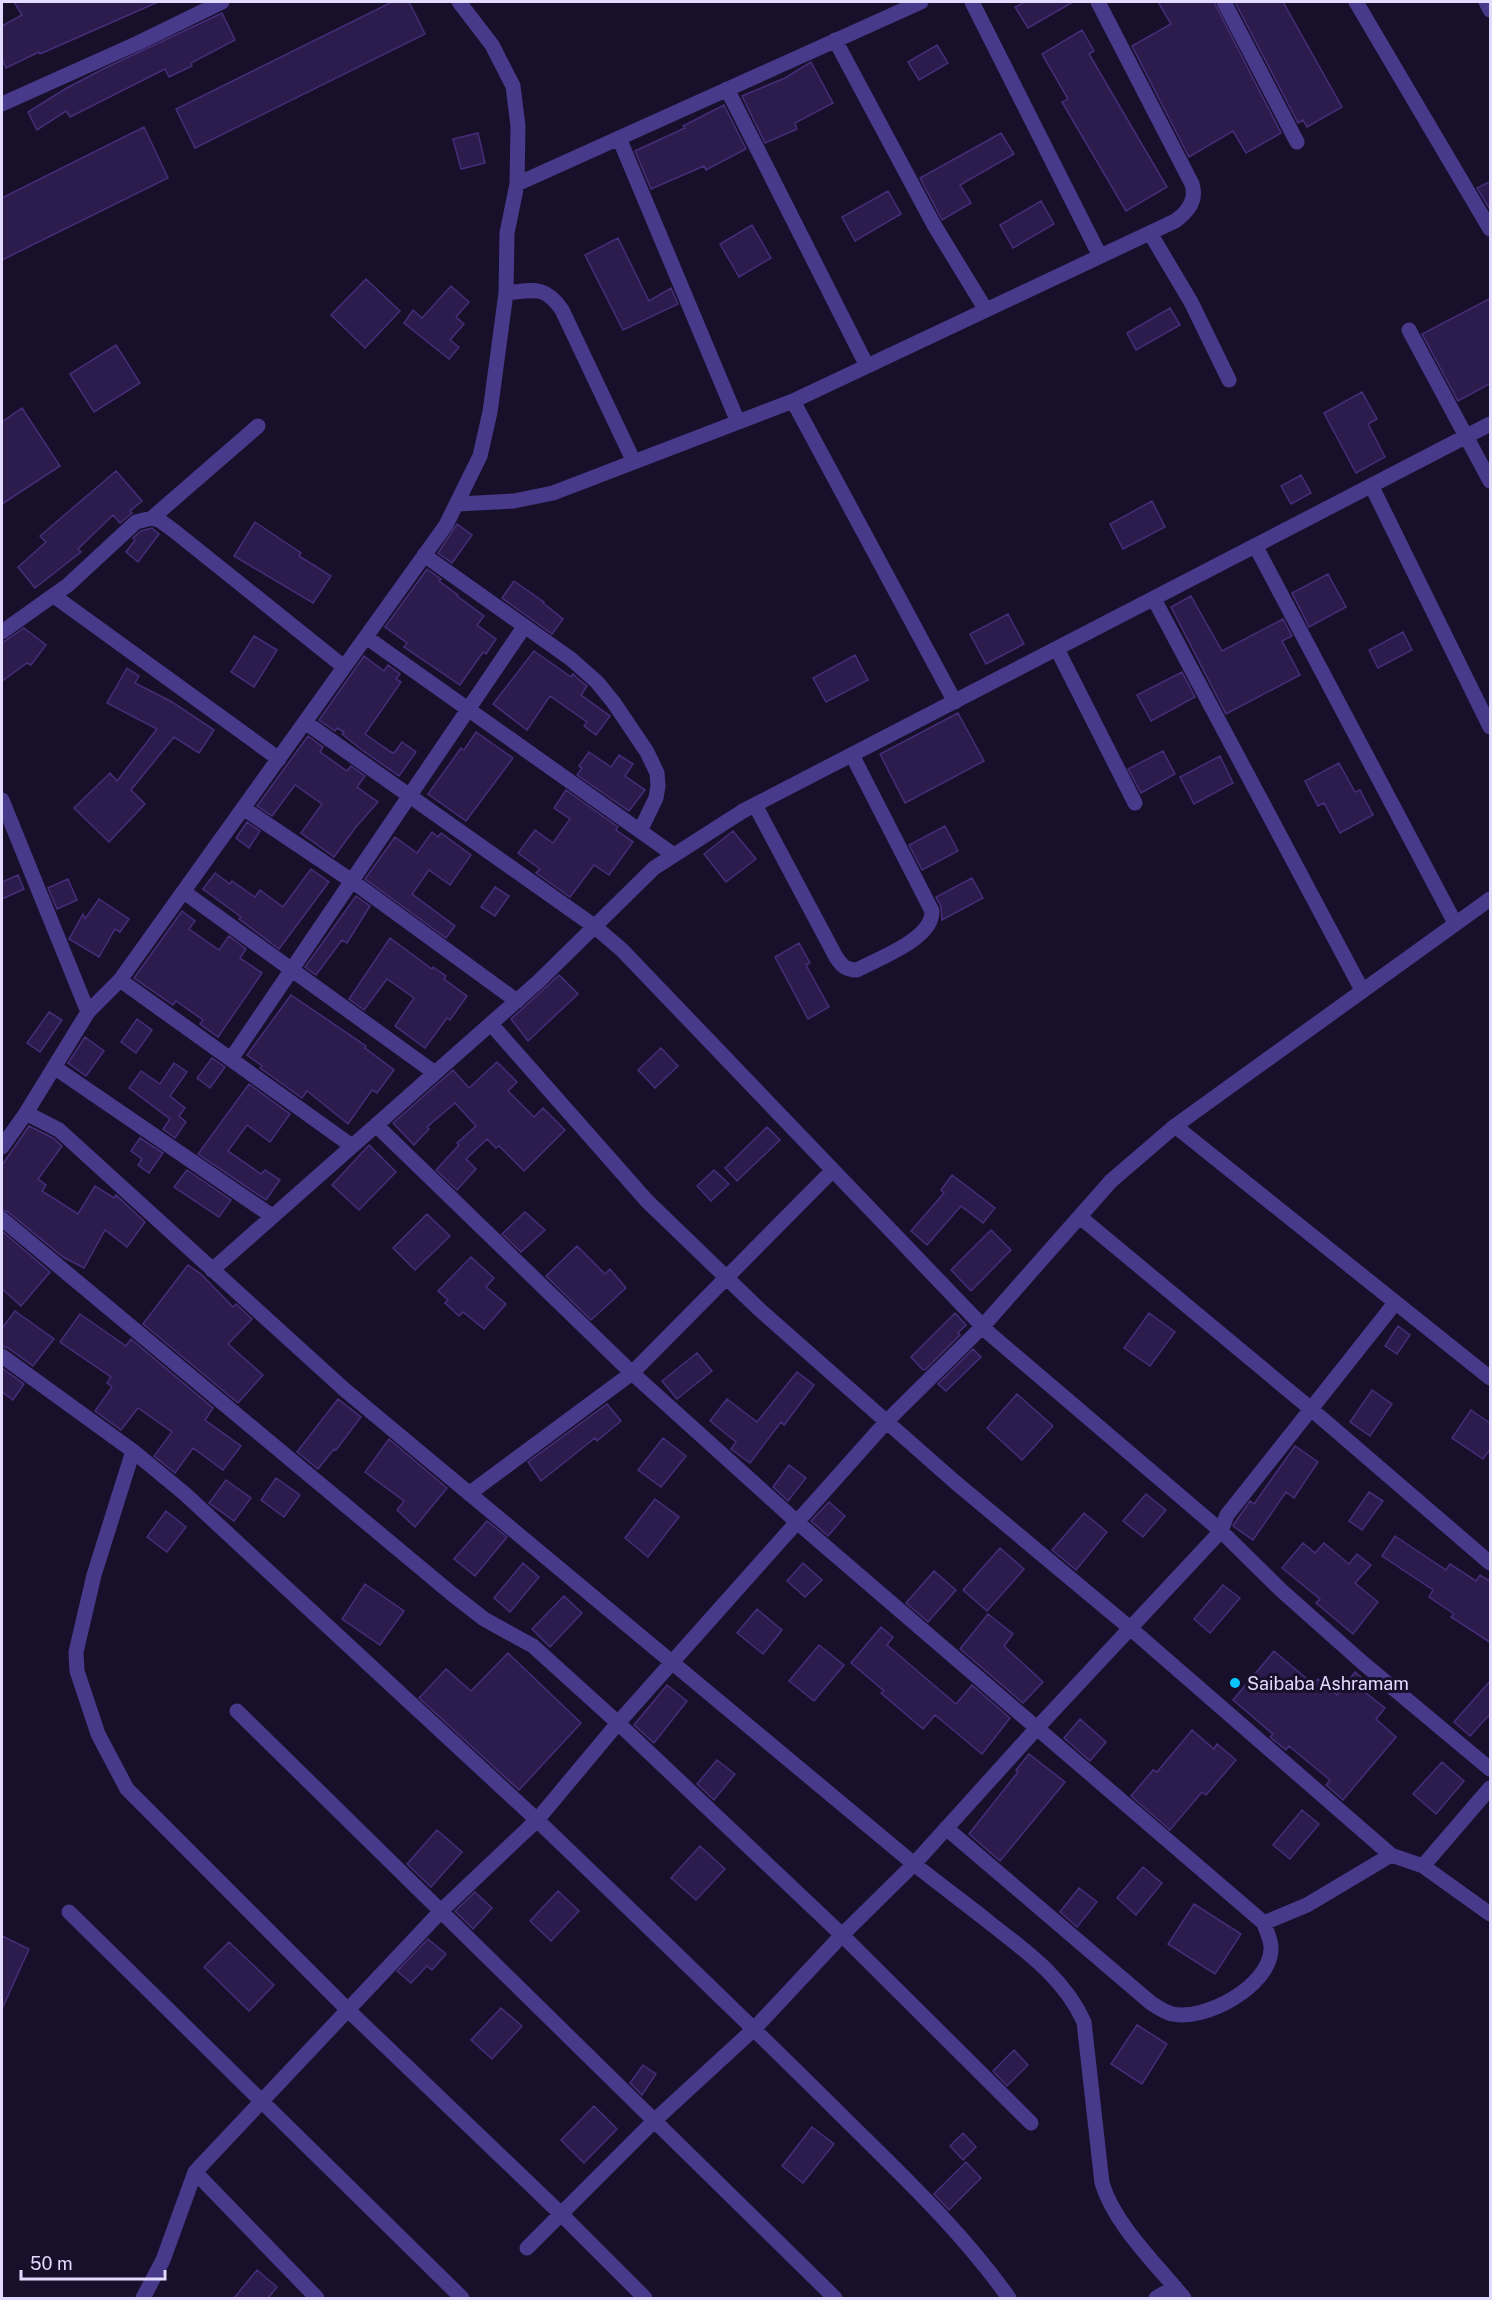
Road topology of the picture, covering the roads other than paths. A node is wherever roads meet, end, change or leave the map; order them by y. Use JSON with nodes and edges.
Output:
{"nodes":[{"id":1,"x":222,"y":2,"type":"edge"},
{"id":2,"x":459,"y":2,"type":"edge"},
{"id":3,"x":921,"y":2,"type":"edge"},
{"id":4,"x":972,"y":2,"type":"edge"},
{"id":5,"x":1098,"y":2,"type":"edge"},
{"id":6,"x":1224,"y":2,"type":"edge"},
{"id":7,"x":1356,"y":2,"type":"edge"},
{"id":8,"x":1486,"y":2,"type":"edge"},
{"id":9,"x":1491,"y":10,"type":"edge"},
{"id":10,"x":835,"y":40,"type":"junction"},
{"id":11,"x":727,"y":89,"type":"junction"},
{"id":12,"x":2,"y":104,"type":"edge"},
{"id":13,"x":619,"y":138,"type":"junction"},
{"id":14,"x":1297,"y":142,"type":"dead end"},
{"id":15,"x":517,"y":184,"type":"junction"},
{"id":16,"x":1491,"y":230,"type":"edge"},
{"id":17,"x":1150,"y":233,"type":"junction"},
{"id":18,"x":1100,"y":256,"type":"junction"},
{"id":19,"x":506,"y":293,"type":"junction"},
{"id":20,"x":986,"y":310,"type":"junction"},
{"id":21,"x":1409,"y":330,"type":"dead end"},
{"id":22,"x":867,"y":366,"type":"junction"},
{"id":23,"x":1229,"y":380,"type":"dead end"},
{"id":24,"x":793,"y":401,"type":"junction"},
{"id":25,"x":738,"y":422,"type":"junction"},
{"id":26,"x":1491,"y":424,"type":"edge"},
{"id":27,"x":258,"y":426,"type":"dead end"},
{"id":28,"x":1467,"y":437,"type":"junction"},
{"id":29,"x":634,"y":462,"type":"junction"},
{"id":30,"x":1491,"y":482,"type":"edge"},
{"id":31,"x":1372,"y":487,"type":"junction"},
{"id":32,"x":458,"y":504,"type":"junction"},
{"id":33,"x":152,"y":518,"type":"junction"},
{"id":34,"x":1256,"y":547,"type":"junction"},
{"id":35,"x":424,"y":555,"type":"junction"},
{"id":36,"x":54,"y":596,"type":"junction"},
{"id":37,"x":1154,"y":599,"type":"junction"},
{"id":38,"x":524,"y":627,"type":"junction"},
{"id":39,"x":2,"y":632,"type":"edge"},
{"id":40,"x":366,"y":637,"type":"junction"},
{"id":41,"x":1057,"y":649,"type":"junction"},
{"id":42,"x":344,"y":667,"type":"junction"},
{"id":43,"x":955,"y":702,"type":"junction"},
{"id":44,"x":469,"y":709,"type":"junction"},
{"id":45,"x":305,"y":722,"type":"junction"},
{"id":46,"x":1491,"y":727,"type":"edge"},
{"id":47,"x":852,"y":755,"type":"junction"},
{"id":48,"x":279,"y":759,"type":"junction"},
{"id":49,"x":409,"y":796,"type":"junction"},
{"id":50,"x":2,"y":800,"type":"edge"},
{"id":51,"x":1135,"y":803,"type":"dead end"},
{"id":52,"x":755,"y":805,"type":"junction"},
{"id":53,"x":243,"y":808,"type":"junction"},
{"id":54,"x":640,"y":831,"type":"junction"},
{"id":55,"x":674,"y":855,"type":"junction"},
{"id":56,"x":352,"y":880,"type":"junction"},
{"id":57,"x":184,"y":892,"type":"junction"},
{"id":58,"x":1491,"y":899,"type":"edge"},
{"id":59,"x":1455,"y":923,"type":"junction"},
{"id":60,"x":594,"y":926,"type":"junction"},
{"id":61,"x":291,"y":971,"type":"junction"},
{"id":62,"x":120,"y":980,"type":"junction"},
{"id":63,"x":1362,"y":990,"type":"junction"},
{"id":64,"x":517,"y":1001,"type":"junction"},
{"id":65,"x":88,"y":1012,"type":"junction"},
{"id":66,"x":491,"y":1024,"type":"junction"},
{"id":67,"x":231,"y":1059,"type":"junction"},
{"id":68,"x":54,"y":1067,"type":"junction"},
{"id":69,"x":435,"y":1073,"type":"junction"},
{"id":70,"x":26,"y":1113,"type":"junction"},
{"id":71,"x":376,"y":1125,"type":"junction"},
{"id":72,"x":1175,"y":1126,"type":"junction"},
{"id":73,"x":352,"y":1146,"type":"junction"},
{"id":74,"x":2,"y":1147,"type":"edge"},
{"id":75,"x":833,"y":1170,"type":"junction"},
{"id":76,"x":272,"y":1216,"type":"junction"},
{"id":77,"x":1080,"y":1217,"type":"junction"},
{"id":78,"x":2,"y":1219,"type":"edge"},
{"id":79,"x":212,"y":1270,"type":"junction"},
{"id":80,"x":726,"y":1277,"type":"junction"},
{"id":81,"x":1395,"y":1303,"type":"junction"},
{"id":82,"x":983,"y":1326,"type":"junction"},
{"id":83,"x":2,"y":1356,"type":"edge"},
{"id":84,"x":632,"y":1372,"type":"junction"},
{"id":85,"x":1491,"y":1378,"type":"edge"},
{"id":86,"x":1311,"y":1409,"type":"junction"},
{"id":87,"x":887,"y":1421,"type":"junction"},
{"id":88,"x":133,"y":1451,"type":"junction"},
{"id":89,"x":470,"y":1493,"type":"junction"},
{"id":90,"x":797,"y":1522,"type":"junction"},
{"id":91,"x":1221,"y":1531,"type":"junction"},
{"id":92,"x":1491,"y":1563,"type":"edge"},
{"id":93,"x":1130,"y":1628,"type":"junction"},
{"id":94,"x":674,"y":1662,"type":"junction"},
{"id":95,"x":237,"y":1711,"type":"dead end"},
{"id":96,"x":618,"y":1723,"type":"junction"},
{"id":97,"x":1037,"y":1728,"type":"junction"},
{"id":98,"x":1491,"y":1769,"type":"edge"},
{"id":99,"x":1491,"y":1788,"type":"edge"},
{"id":100,"x":537,"y":1820,"type":"junction"},
{"id":101,"x":946,"y":1828,"type":"junction"},
{"id":102,"x":1391,"y":1855,"type":"junction"},
{"id":103,"x":914,"y":1864,"type":"junction"},
{"id":104,"x":1423,"y":1866,"type":"junction"},
{"id":105,"x":442,"y":1910,"type":"junction"},
{"id":106,"x":69,"y":1912,"type":"dead end"},
{"id":107,"x":1491,"y":1914,"type":"edge"},
{"id":108,"x":1264,"y":1923,"type":"junction"},
{"id":109,"x":842,"y":1935,"type":"junction"},
{"id":110,"x":348,"y":2010,"type":"junction"},
{"id":111,"x":754,"y":2029,"type":"junction"},
{"id":112,"x":262,"y":2102,"type":"junction"},
{"id":113,"x":655,"y":2120,"type":"junction"},
{"id":114,"x":1031,"y":2123,"type":"dead end"},
{"id":115,"x":195,"y":2172,"type":"junction"},
{"id":116,"x":561,"y":2214,"type":"junction"},
{"id":117,"x":527,"y":2248,"type":"dead end"},
{"id":118,"x":1180,"y":2293,"type":"edge"},
{"id":119,"x":143,"y":2298,"type":"edge"},
{"id":120,"x":317,"y":2298,"type":"edge"},
{"id":121,"x":462,"y":2298,"type":"edge"},
{"id":122,"x":645,"y":2298,"type":"edge"},
{"id":123,"x":835,"y":2298,"type":"edge"},
{"id":124,"x":1009,"y":2298,"type":"edge"},
{"id":125,"x":1156,"y":2298,"type":"edge"}],
"edges":[{"from":1,"to":12,"type":"street"},
{"from":2,"to":15,"type":"street"},
{"from":3,"to":10,"type":"street"},
{"from":4,"to":18,"type":"street"},
{"from":5,"to":17,"type":"street"},
{"from":6,"to":14,"type":"street"},
{"from":7,"to":16,"type":"street"},
{"from":8,"to":9,"type":"street"},
{"from":10,"to":11,"type":"street"},
{"from":10,"to":20,"type":"street"},
{"from":11,"to":13,"type":"street"},
{"from":11,"to":22,"type":"street"},
{"from":13,"to":15,"type":"street"},
{"from":13,"to":25,"type":"street"},
{"from":15,"to":19,"type":"street"},
{"from":17,"to":18,"type":"street"},
{"from":17,"to":23,"type":"street"},
{"from":18,"to":20,"type":"street"},
{"from":19,"to":29,"type":"street"},
{"from":19,"to":32,"type":"street"},
{"from":20,"to":22,"type":"street"},
{"from":21,"to":28,"type":"street"},
{"from":22,"to":24,"type":"street"},
{"from":24,"to":25,"type":"street"},
{"from":24,"to":43,"type":"street"},
{"from":25,"to":29,"type":"street"},
{"from":26,"to":28,"type":"street"},
{"from":27,"to":33,"type":"street"},
{"from":28,"to":30,"type":"street"},
{"from":28,"to":31,"type":"street"},
{"from":29,"to":32,"type":"street"},
{"from":31,"to":34,"type":"street"},
{"from":31,"to":46,"type":"street"},
{"from":32,"to":35,"type":"street"},
{"from":33,"to":36,"type":"street"},
{"from":33,"to":42,"type":"street"},
{"from":34,"to":37,"type":"street"},
{"from":34,"to":59,"type":"street"},
{"from":35,"to":38,"type":"street"},
{"from":35,"to":40,"type":"street"},
{"from":36,"to":39,"type":"street"},
{"from":36,"to":48,"type":"street"},
{"from":37,"to":41,"type":"street"},
{"from":37,"to":63,"type":"street"},
{"from":38,"to":44,"type":"street"},
{"from":38,"to":54,"type":"street"},
{"from":40,"to":42,"type":"street"},
{"from":40,"to":44,"type":"street"},
{"from":41,"to":43,"type":"street"},
{"from":41,"to":51,"type":"street"},
{"from":42,"to":45,"type":"street"},
{"from":43,"to":47,"type":"street"},
{"from":44,"to":49,"type":"street"},
{"from":44,"to":54,"type":"street"},
{"from":45,"to":48,"type":"street"},
{"from":45,"to":49,"type":"street"},
{"from":47,"to":52,"type":"street"},
{"from":47,"to":52,"type":"street"},
{"from":48,"to":53,"type":"street"},
{"from":49,"to":56,"type":"street"},
{"from":49,"to":60,"type":"street"},
{"from":50,"to":65,"type":"street"},
{"from":52,"to":55,"type":"street"},
{"from":53,"to":56,"type":"street"},
{"from":53,"to":57,"type":"street"},
{"from":54,"to":55,"type":"street"},
{"from":55,"to":60,"type":"street"},
{"from":56,"to":61,"type":"street"},
{"from":56,"to":64,"type":"street"},
{"from":57,"to":61,"type":"street"},
{"from":57,"to":62,"type":"street"},
{"from":58,"to":59,"type":"street"},
{"from":59,"to":63,"type":"street"},
{"from":60,"to":64,"type":"street"},
{"from":60,"to":75,"type":"street"},
{"from":61,"to":67,"type":"street"},
{"from":61,"to":69,"type":"street"},
{"from":62,"to":65,"type":"street"},
{"from":62,"to":67,"type":"street"},
{"from":63,"to":72,"type":"street"},
{"from":64,"to":66,"type":"street"},
{"from":65,"to":68,"type":"street"},
{"from":66,"to":69,"type":"street"},
{"from":66,"to":80,"type":"street"},
{"from":67,"to":73,"type":"street"},
{"from":68,"to":70,"type":"street"},
{"from":68,"to":76,"type":"street"},
{"from":69,"to":71,"type":"street"},
{"from":70,"to":74,"type":"street"},
{"from":70,"to":79,"type":"street"},
{"from":71,"to":73,"type":"street"},
{"from":71,"to":84,"type":"street"},
{"from":72,"to":77,"type":"street"},
{"from":72,"to":81,"type":"street"},
{"from":73,"to":76,"type":"street"},
{"from":75,"to":80,"type":"street"},
{"from":75,"to":82,"type":"street"},
{"from":76,"to":79,"type":"street"},
{"from":77,"to":82,"type":"street"},
{"from":77,"to":86,"type":"street"},
{"from":78,"to":96,"type":"street"},
{"from":79,"to":89,"type":"street"},
{"from":80,"to":84,"type":"street"},
{"from":80,"to":87,"type":"street"},
{"from":81,"to":85,"type":"street"},
{"from":81,"to":86,"type":"street"},
{"from":82,"to":87,"type":"street"},
{"from":82,"to":91,"type":"street"},
{"from":83,"to":88,"type":"street"},
{"from":84,"to":89,"type":"street"},
{"from":84,"to":90,"type":"street"},
{"from":86,"to":91,"type":"street"},
{"from":86,"to":92,"type":"street"},
{"from":87,"to":90,"type":"street"},
{"from":87,"to":93,"type":"street"},
{"from":88,"to":100,"type":"street"},
{"from":88,"to":110,"type":"street"},
{"from":89,"to":94,"type":"street"},
{"from":90,"to":94,"type":"street"},
{"from":90,"to":97,"type":"street"},
{"from":91,"to":93,"type":"street"},
{"from":91,"to":98,"type":"street"},
{"from":93,"to":97,"type":"street"},
{"from":93,"to":102,"type":"street"},
{"from":94,"to":96,"type":"street"},
{"from":94,"to":103,"type":"street"},
{"from":95,"to":105,"type":"street"},
{"from":96,"to":100,"type":"street"},
{"from":96,"to":109,"type":"street"},
{"from":97,"to":101,"type":"street"},
{"from":97,"to":108,"type":"street"},
{"from":99,"to":104,"type":"street"},
{"from":100,"to":105,"type":"street"},
{"from":100,"to":111,"type":"street"},
{"from":101,"to":103,"type":"street"},
{"from":101,"to":108,"type":"street"},
{"from":102,"to":104,"type":"street"},
{"from":102,"to":108,"type":"street"},
{"from":103,"to":109,"type":"street"},
{"from":103,"to":118,"type":"street"},
{"from":104,"to":107,"type":"street"},
{"from":105,"to":110,"type":"street"},
{"from":105,"to":113,"type":"street"},
{"from":106,"to":112,"type":"street"},
{"from":109,"to":111,"type":"street"},
{"from":109,"to":114,"type":"street"},
{"from":110,"to":112,"type":"street"},
{"from":110,"to":116,"type":"street"},
{"from":111,"to":113,"type":"street"},
{"from":111,"to":124,"type":"street"},
{"from":112,"to":115,"type":"street"},
{"from":112,"to":121,"type":"street"},
{"from":113,"to":116,"type":"street"},
{"from":113,"to":123,"type":"street"},
{"from":115,"to":119,"type":"street"},
{"from":115,"to":120,"type":"street"},
{"from":116,"to":117,"type":"street"},
{"from":116,"to":122,"type":"street"},
{"from":118,"to":125,"type":"street"}]}
